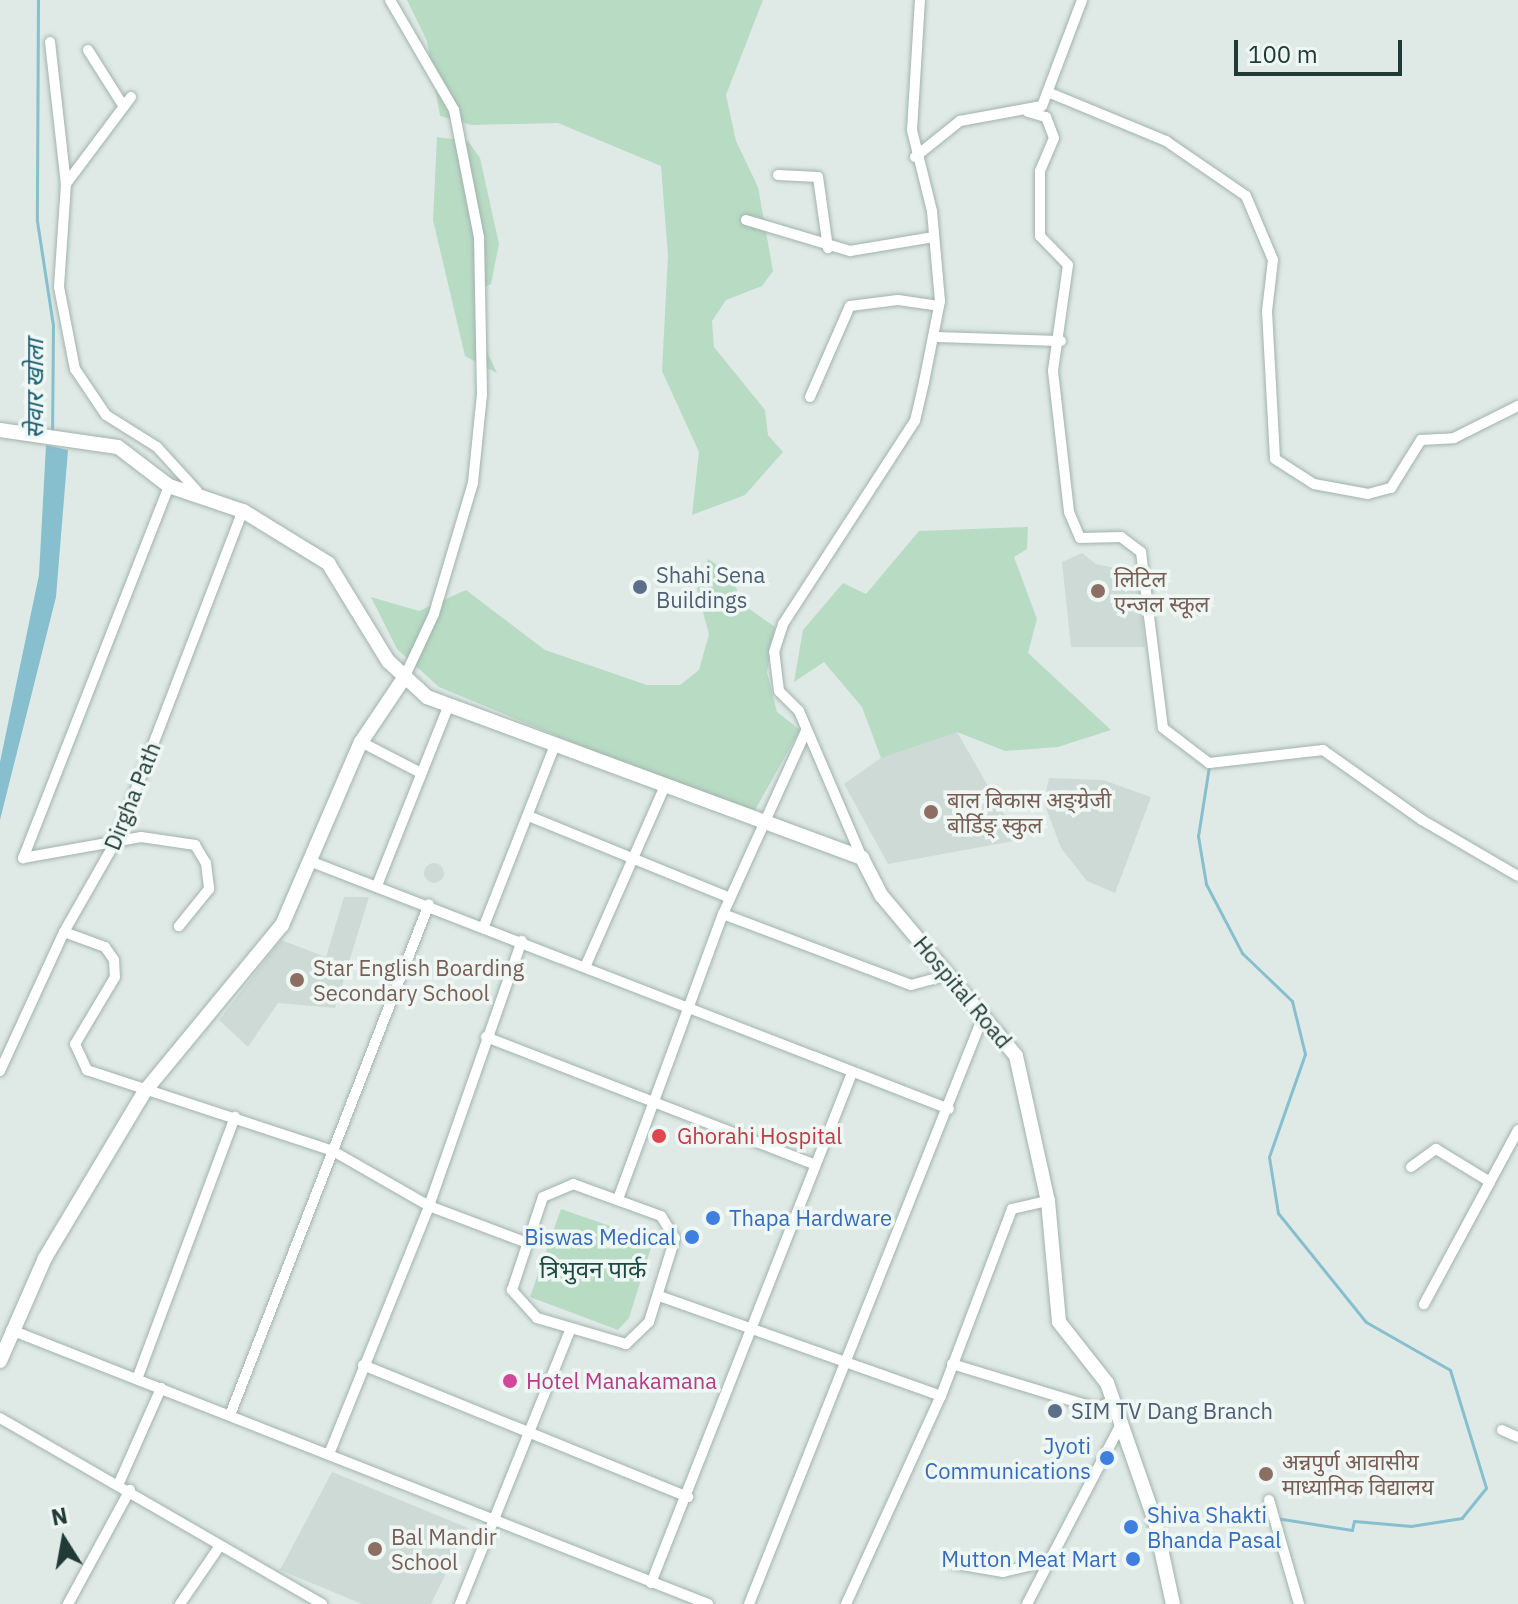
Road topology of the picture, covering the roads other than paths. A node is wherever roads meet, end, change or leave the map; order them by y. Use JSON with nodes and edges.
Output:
{"nodes":[{"id":1,"x":390,"y":0,"type":"edge"},
{"id":2,"x":920,"y":0,"type":"edge"},
{"id":3,"x":1082,"y":0,"type":"edge"},
{"id":4,"x":50,"y":42,"type":"dead end"},
{"id":5,"x":88,"y":50,"type":"dead end"},
{"id":6,"x":1050,"y":93,"type":"junction"},
{"id":7,"x":1028,"y":112,"type":"junction"},
{"id":8,"x":915,"y":157,"type":"junction"},
{"id":9,"x":778,"y":175,"type":"dead end"},
{"id":10,"x":66,"y":184,"type":"junction"},
{"id":11,"x":746,"y":220,"type":"dead end"},
{"id":12,"x":934,"y":237,"type":"junction"},
{"id":13,"x":828,"y":248,"type":"junction"},
{"id":14,"x":939,"y":306,"type":"junction"},
{"id":15,"x":934,"y":337,"type":"junction"},
{"id":16,"x":1061,"y":341,"type":"junction"},
{"id":17,"x":810,"y":397,"type":"dead end"},
{"id":18,"x":1518,"y":406,"type":"edge"},
{"id":19,"x":7,"y":431,"type":"edge"},
{"id":20,"x":169,"y":486,"type":"junction"},
{"id":21,"x":197,"y":491,"type":"junction"},
{"id":22,"x":243,"y":511,"type":"junction"},
{"id":23,"x":404,"y":678,"type":"junction"},
{"id":24,"x":449,"y":705,"type":"junction"},
{"id":25,"x":806,"y":731,"type":"junction"},
{"id":26,"x":361,"y":742,"type":"junction"},
{"id":27,"x":555,"y":745,"type":"junction"},
{"id":28,"x":421,"y":773,"type":"junction"},
{"id":29,"x":664,"y":788,"type":"junction"},
{"id":30,"x":531,"y":817,"type":"junction"},
{"id":31,"x":764,"y":824,"type":"junction"},
{"id":32,"x":116,"y":841,"type":"junction"},
{"id":33,"x":862,"y":858,"type":"junction"},
{"id":34,"x":627,"y":861,"type":"junction"},
{"id":35,"x":312,"y":862,"type":"junction"},
{"id":36,"x":1518,"y":876,"type":"edge"},
{"id":37,"x":378,"y":883,"type":"junction"},
{"id":38,"x":730,"y":898,"type":"junction"},
{"id":39,"x":429,"y":904,"type":"junction"},
{"id":40,"x":723,"y":914,"type":"junction"},
{"id":41,"x":179,"y":926,"type":"dead end"},
{"id":42,"x":484,"y":926,"type":"junction"},
{"id":43,"x":64,"y":932,"type":"junction"},
{"id":44,"x":522,"y":941,"type":"junction"},
{"id":45,"x":586,"y":965,"type":"junction"},
{"id":46,"x":949,"y":975,"type":"junction"},
{"id":47,"x":687,"y":1006,"type":"junction"},
{"id":48,"x":984,"y":1014,"type":"junction"},
{"id":49,"x":486,"y":1037,"type":"junction"},
{"id":50,"x":0,"y":1071,"type":"edge"},
{"id":51,"x":852,"y":1073,"type":"junction"},
{"id":52,"x":145,"y":1091,"type":"junction"},
{"id":53,"x":652,"y":1098,"type":"junction"},
{"id":54,"x":949,"y":1109,"type":"junction"},
{"id":55,"x":235,"y":1117,"type":"junction"},
{"id":56,"x":1518,"y":1130,"type":"edge"},
{"id":57,"x":333,"y":1151,"type":"junction"},
{"id":58,"x":814,"y":1164,"type":"junction"},
{"id":59,"x":1411,"y":1167,"type":"dead end"},
{"id":60,"x":1490,"y":1182,"type":"junction"},
{"id":61,"x":618,"y":1199,"type":"junction"},
{"id":62,"x":1048,"y":1201,"type":"junction"},
{"id":63,"x":429,"y":1206,"type":"junction"},
{"id":64,"x":525,"y":1242,"type":"junction"},
{"id":65,"x":659,"y":1296,"type":"junction"},
{"id":66,"x":1424,"y":1304,"type":"dead end"},
{"id":67,"x":754,"y":1329,"type":"junction"},
{"id":68,"x":11,"y":1330,"type":"junction"},
{"id":69,"x":570,"y":1330,"type":"junction"},
{"id":70,"x":0,"y":1361,"type":"edge"},
{"id":71,"x":952,"y":1364,"type":"junction"},
{"id":72,"x":363,"y":1365,"type":"junction"},
{"id":73,"x":849,"y":1367,"type":"junction"},
{"id":74,"x":137,"y":1379,"type":"junction"},
{"id":75,"x":161,"y":1388,"type":"junction"},
{"id":76,"x":941,"y":1396,"type":"junction"},
{"id":77,"x":1114,"y":1401,"type":"junction"},
{"id":78,"x":230,"y":1415,"type":"junction"},
{"id":79,"x":0,"y":1418,"type":"edge"},
{"id":80,"x":1122,"y":1422,"type":"junction"},
{"id":81,"x":527,"y":1427,"type":"junction"},
{"id":82,"x":1502,"y":1430,"type":"dead end"},
{"id":83,"x":1518,"y":1437,"type":"edge"},
{"id":84,"x":329,"y":1454,"type":"junction"},
{"id":85,"x":119,"y":1483,"type":"junction"},
{"id":86,"x":130,"y":1490,"type":"junction"},
{"id":87,"x":688,"y":1497,"type":"junction"},
{"id":88,"x":1269,"y":1500,"type":"dead end"},
{"id":89,"x":492,"y":1516,"type":"junction"},
{"id":90,"x":219,"y":1547,"type":"junction"},
{"id":91,"x":1049,"y":1561,"type":"junction"},
{"id":92,"x":951,"y":1563,"type":"dead end"},
{"id":93,"x":651,"y":1583,"type":"junction"},
{"id":94,"x":693,"y":1601,"type":"edge"},
{"id":95,"x":68,"y":1604,"type":"edge"},
{"id":96,"x":180,"y":1604,"type":"edge"},
{"id":97,"x":322,"y":1604,"type":"edge"},
{"id":98,"x":460,"y":1604,"type":"edge"},
{"id":99,"x":708,"y":1604,"type":"edge"},
{"id":100,"x":749,"y":1604,"type":"edge"},
{"id":101,"x":846,"y":1604,"type":"edge"},
{"id":102,"x":1027,"y":1604,"type":"edge"},
{"id":103,"x":1173,"y":1604,"type":"edge"},
{"id":104,"x":1299,"y":1604,"type":"edge"}],
"edges":[{"from":1,"to":23,"type":"street"},
{"from":2,"to":8,"type":"street"},
{"from":3,"to":6,"type":"street"},
{"from":4,"to":10,"type":"street"},
{"from":5,"to":10,"type":"street"},
{"from":6,"to":7,"type":"street"},
{"from":6,"to":18,"type":"street"},
{"from":7,"to":8,"type":"street"},
{"from":7,"to":16,"type":"street"},
{"from":8,"to":12,"type":"street"},
{"from":9,"to":13,"type":"street"},
{"from":10,"to":21,"type":"street"},
{"from":11,"to":13,"type":"street"},
{"from":12,"to":13,"type":"street"},
{"from":12,"to":14,"type":"street"},
{"from":14,"to":15,"type":"street"},
{"from":14,"to":17,"type":"street"},
{"from":15,"to":16,"type":"street"},
{"from":15,"to":25,"type":"street"},
{"from":16,"to":36,"type":"street"},
{"from":19,"to":20,"type":"street"},
{"from":20,"to":21,"type":"street"},
{"from":20,"to":32,"type":"street"},
{"from":21,"to":22,"type":"street"},
{"from":22,"to":23,"type":"street"},
{"from":22,"to":32,"type":"street","name":"Dirgha Path"},
{"from":23,"to":24,"type":"street"},
{"from":23,"to":26,"type":"street"},
{"from":24,"to":27,"type":"street"},
{"from":24,"to":28,"type":"street"},
{"from":25,"to":31,"type":"street"},
{"from":25,"to":33,"type":"street"},
{"from":26,"to":28,"type":"street"},
{"from":26,"to":35,"type":"street"},
{"from":27,"to":29,"type":"street"},
{"from":27,"to":30,"type":"street"},
{"from":28,"to":37,"type":"street"},
{"from":29,"to":31,"type":"street"},
{"from":29,"to":34,"type":"street"},
{"from":30,"to":34,"type":"street"},
{"from":30,"to":42,"type":"street"},
{"from":31,"to":33,"type":"street"},
{"from":31,"to":38,"type":"street"},
{"from":32,"to":41,"type":"street"},
{"from":32,"to":43,"type":"street","name":"Dirgha Path"},
{"from":33,"to":46,"type":"street","name":"Hospital Road"},
{"from":34,"to":38,"type":"street"},
{"from":34,"to":45,"type":"street"},
{"from":35,"to":37,"type":"street"},
{"from":35,"to":52,"type":"street"},
{"from":37,"to":39,"type":"street"},
{"from":38,"to":40,"type":"street"},
{"from":39,"to":42,"type":"street"},
{"from":39,"to":57,"type":"street"},
{"from":40,"to":46,"type":"street"},
{"from":40,"to":47,"type":"street"},
{"from":42,"to":44,"type":"street"},
{"from":43,"to":50,"type":"street","name":"Dirgha Path"},
{"from":43,"to":52,"type":"street"},
{"from":44,"to":45,"type":"street"},
{"from":44,"to":49,"type":"street"},
{"from":45,"to":47,"type":"street"},
{"from":46,"to":48,"type":"street","name":"Hospital Road"},
{"from":47,"to":51,"type":"street"},
{"from":47,"to":53,"type":"street"},
{"from":48,"to":54,"type":"street"},
{"from":48,"to":62,"type":"street","name":"Hospital Road"},
{"from":49,"to":53,"type":"street"},
{"from":49,"to":63,"type":"street"},
{"from":51,"to":54,"type":"street"},
{"from":51,"to":58,"type":"street"},
{"from":52,"to":55,"type":"street"},
{"from":52,"to":68,"type":"street"},
{"from":53,"to":58,"type":"street"},
{"from":53,"to":61,"type":"street"},
{"from":54,"to":73,"type":"street"},
{"from":55,"to":57,"type":"street"},
{"from":55,"to":74,"type":"street"},
{"from":56,"to":60,"type":"street"},
{"from":57,"to":63,"type":"street"},
{"from":57,"to":78,"type":"street"},
{"from":58,"to":67,"type":"street"},
{"from":59,"to":60,"type":"street"},
{"from":60,"to":66,"type":"street"},
{"from":61,"to":64,"type":"street"},
{"from":61,"to":65,"type":"street"},
{"from":62,"to":71,"type":"street"},
{"from":62,"to":77,"type":"street","name":"Hospital Road"},
{"from":63,"to":64,"type":"street"},
{"from":63,"to":72,"type":"street"},
{"from":64,"to":69,"type":"street"},
{"from":65,"to":67,"type":"street"},
{"from":65,"to":69,"type":"street"},
{"from":67,"to":73,"type":"street"},
{"from":67,"to":87,"type":"street"},
{"from":68,"to":70,"type":"street"},
{"from":68,"to":74,"type":"street"},
{"from":69,"to":81,"type":"street"},
{"from":71,"to":76,"type":"street"},
{"from":71,"to":77,"type":"street"},
{"from":72,"to":81,"type":"street"},
{"from":72,"to":84,"type":"street"},
{"from":73,"to":76,"type":"street"},
{"from":73,"to":100,"type":"street"},
{"from":74,"to":75,"type":"street"},
{"from":75,"to":78,"type":"street"},
{"from":75,"to":85,"type":"street"},
{"from":76,"to":101,"type":"street"},
{"from":77,"to":80,"type":"street","name":"Hospital Road"},
{"from":78,"to":84,"type":"street"},
{"from":79,"to":85,"type":"street"},
{"from":80,"to":91,"type":"street"},
{"from":80,"to":103,"type":"street","name":"Hospital Road"},
{"from":81,"to":87,"type":"street"},
{"from":81,"to":89,"type":"street"},
{"from":82,"to":83,"type":"street"},
{"from":84,"to":89,"type":"street"},
{"from":85,"to":86,"type":"street"},
{"from":86,"to":90,"type":"street"},
{"from":86,"to":95,"type":"street"},
{"from":87,"to":93,"type":"street"},
{"from":88,"to":104,"type":"street"},
{"from":89,"to":93,"type":"street"},
{"from":89,"to":98,"type":"street"},
{"from":90,"to":96,"type":"street"},
{"from":90,"to":97,"type":"street"},
{"from":91,"to":92,"type":"street"},
{"from":91,"to":102,"type":"street"},
{"from":93,"to":94,"type":"street"},
{"from":94,"to":99,"type":"street"}]}
